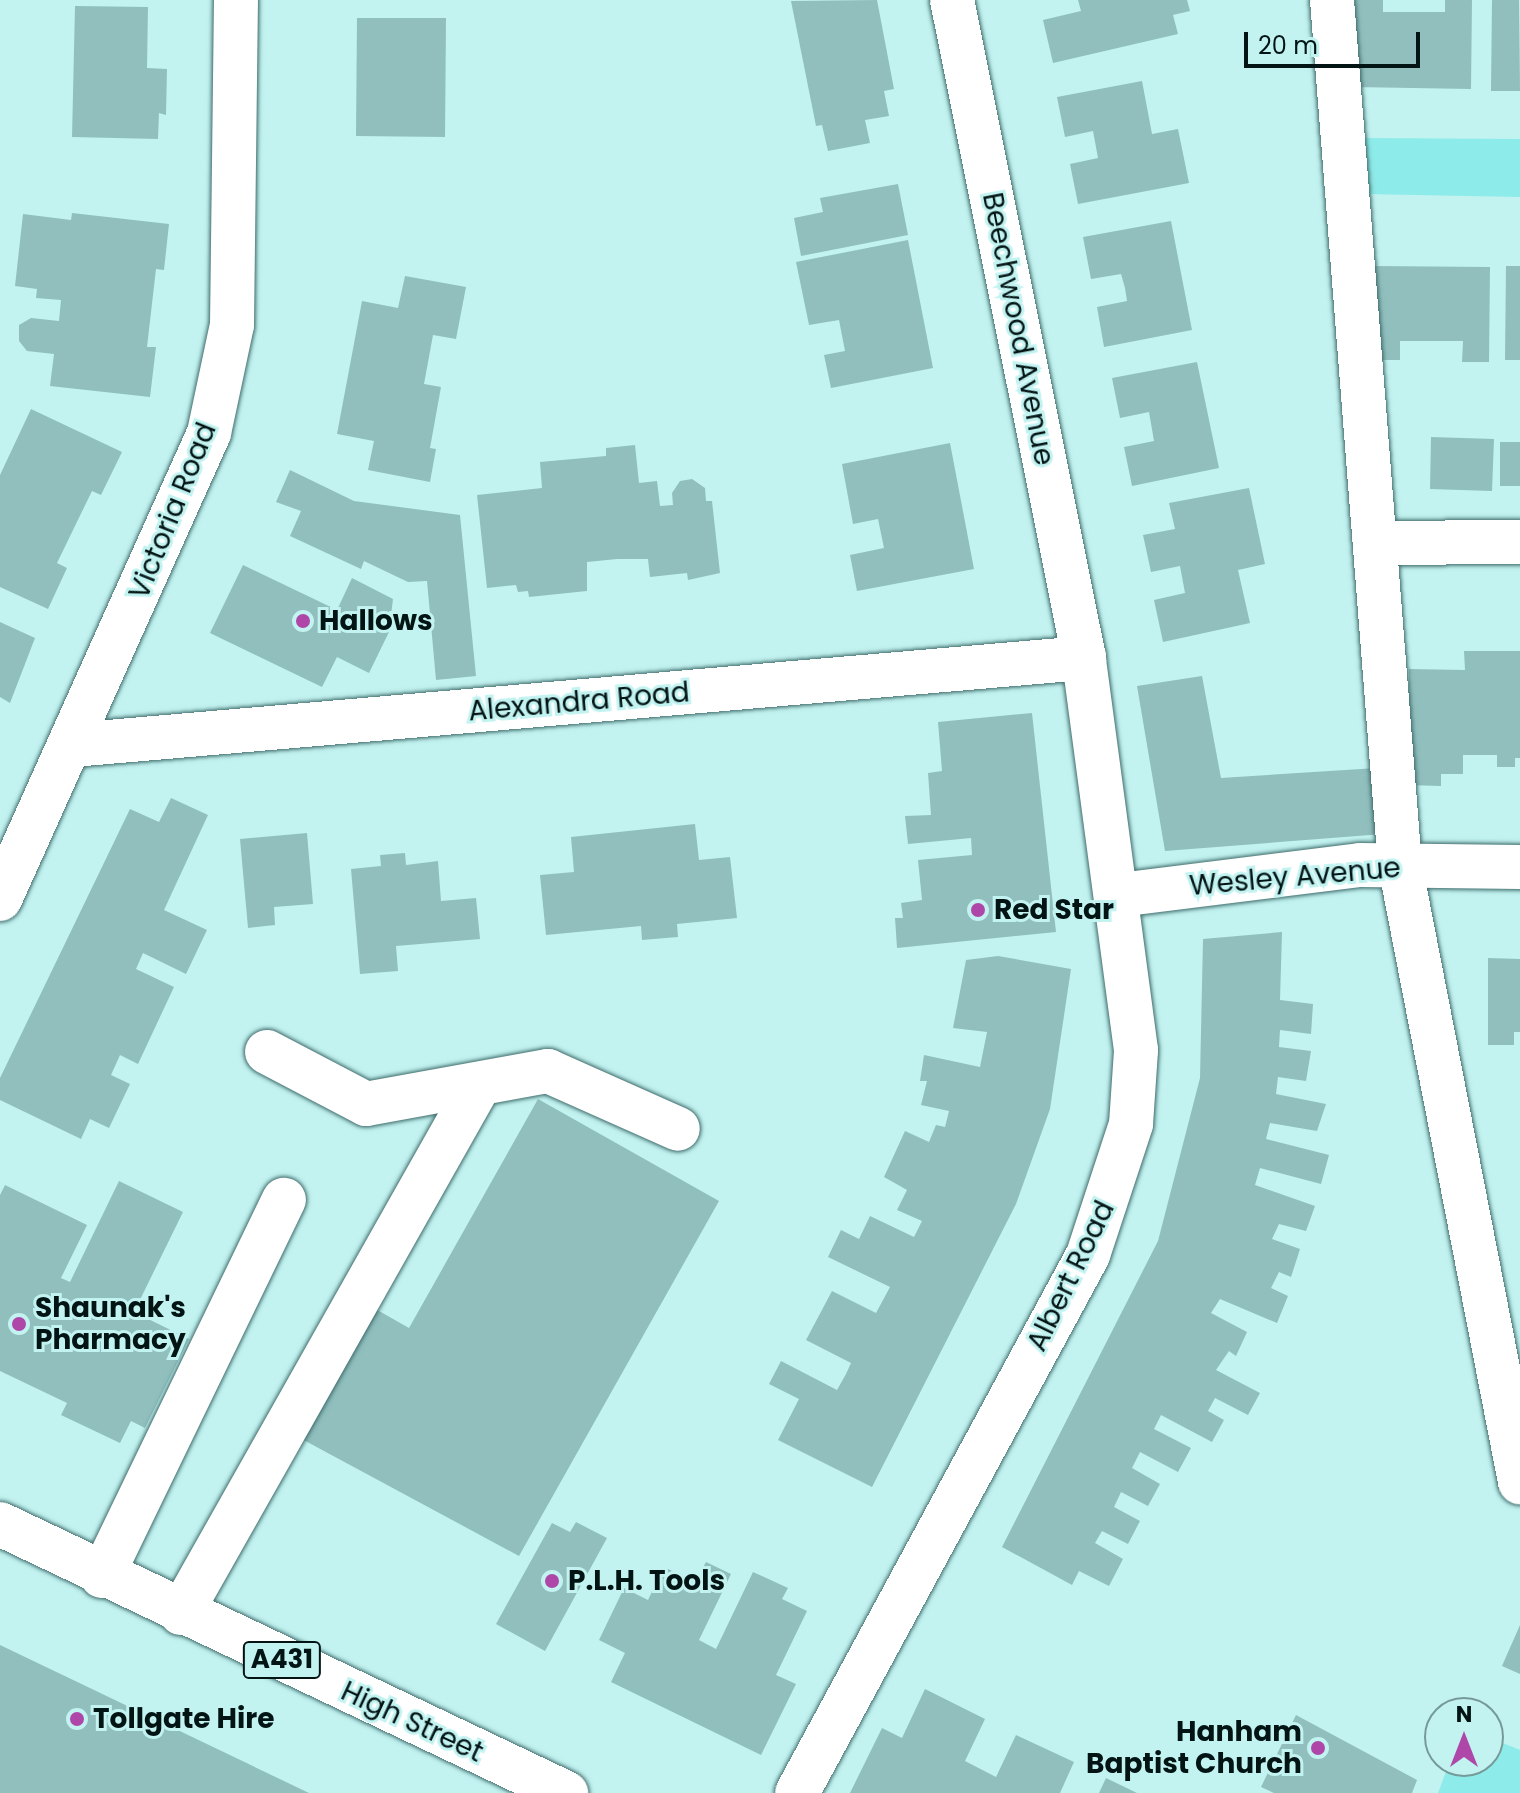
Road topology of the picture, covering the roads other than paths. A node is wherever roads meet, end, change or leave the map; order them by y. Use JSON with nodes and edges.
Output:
{"nodes":[{"id":1,"x":236,"y":0,"type":"edge"},
{"id":2,"x":952,"y":0,"type":"edge"},
{"id":3,"x":1332,"y":0,"type":"edge"},
{"id":4,"x":1520,"y":542,"type":"edge"},
{"id":5,"x":1375,"y":543,"type":"junction"},
{"id":6,"x":1084,"y":658,"type":"junction"},
{"id":7,"x":73,"y":745,"type":"junction"},
{"id":8,"x":12,"y":839,"type":"edge"},
{"id":9,"x":1400,"y":865,"type":"junction"},
{"id":10,"x":1520,"y":867,"type":"edge"},
{"id":11,"x":1119,"y":895,"type":"junction"},
{"id":12,"x":0,"y":899,"type":"edge"},
{"id":13,"x":267,"y":1052,"type":"dead end"},
{"id":14,"x":478,"y":1087,"type":"junction"},
{"id":15,"x":678,"y":1129,"type":"dead end"},
{"id":16,"x":284,"y":1200,"type":"dead end"},
{"id":17,"x":1520,"y":1482,"type":"edge"},
{"id":18,"x":0,"y":1524,"type":"edge"},
{"id":19,"x":102,"y":1576,"type":"junction"},
{"id":20,"x":181,"y":1613,"type":"junction"},
{"id":21,"x":566,"y":1793,"type":"edge"},
{"id":22,"x":797,"y":1793,"type":"edge"}],
"edges":[{"from":1,"to":7,"type":"street","name":"Victoria Road"},
{"from":2,"to":6,"type":"street","name":"Beechwood Avenue"},
{"from":3,"to":5,"type":"street"},
{"from":4,"to":5,"type":"street"},
{"from":5,"to":9,"type":"street"},
{"from":6,"to":7,"type":"street","name":"Alexandra Road"},
{"from":6,"to":11,"type":"street","name":"Albert Road"},
{"from":7,"to":8,"type":"street","name":"Victoria Road"},
{"from":8,"to":12,"type":"street","name":"Victoria Road"},
{"from":9,"to":10,"type":"street","name":"Wesley Avenue"},
{"from":9,"to":11,"type":"street","name":"Wesley Avenue"},
{"from":9,"to":17,"type":"street"},
{"from":11,"to":22,"type":"street","name":"Albert Road"},
{"from":13,"to":14,"type":"street"},
{"from":14,"to":15,"type":"street"},
{"from":14,"to":20,"type":"street"},
{"from":16,"to":19,"type":"street"},
{"from":18,"to":19,"type":"street","name":"High Street","number":"A431"},
{"from":19,"to":20,"type":"street","name":"High Street","number":"A431"},
{"from":20,"to":21,"type":"street","name":"High Street","number":"A431"}]}
